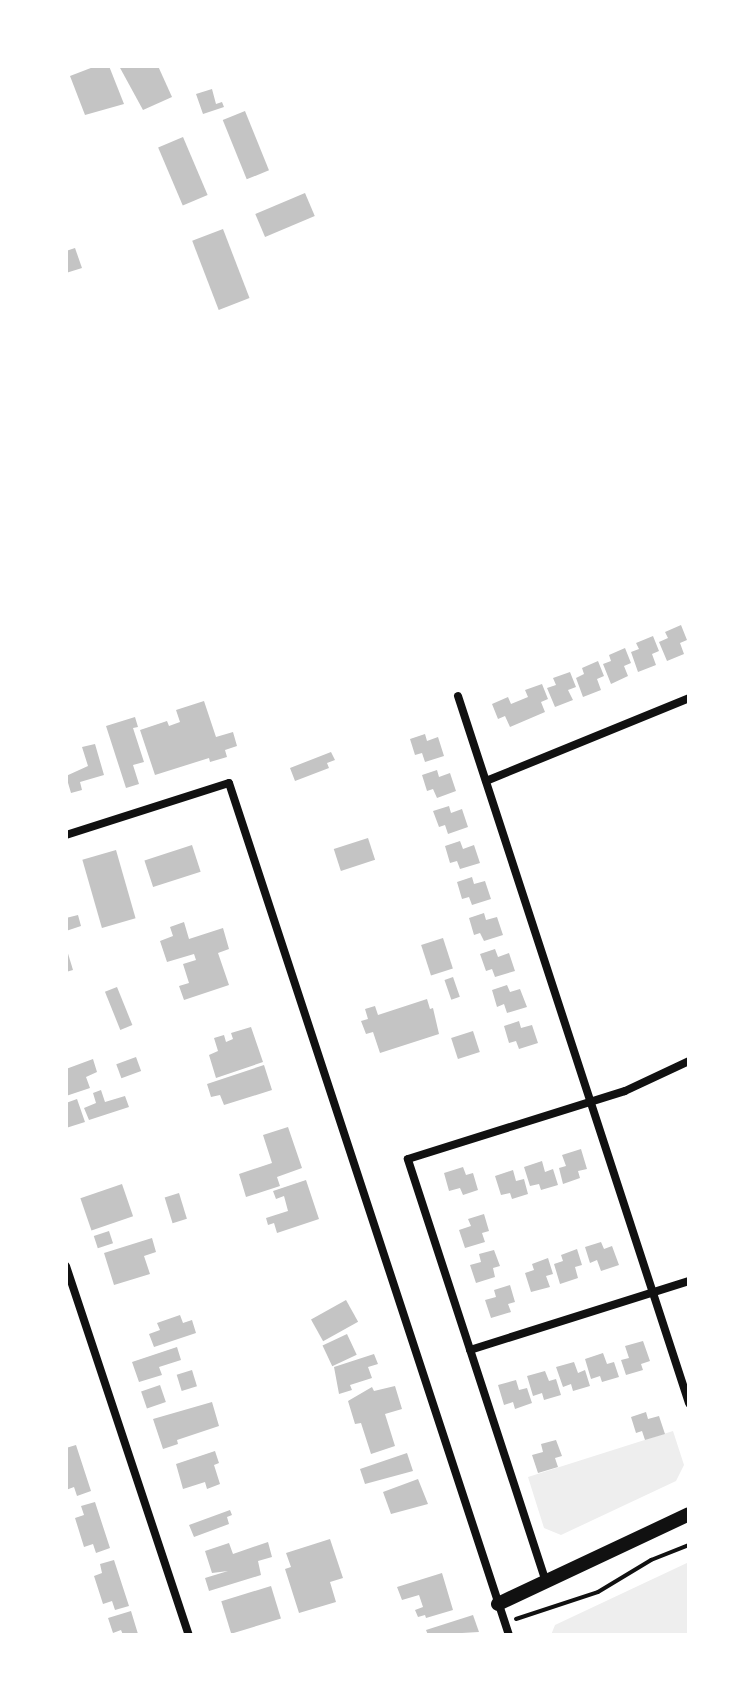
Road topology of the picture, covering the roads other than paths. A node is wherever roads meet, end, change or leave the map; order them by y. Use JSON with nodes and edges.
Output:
{"nodes":[{"id":1,"x":458,"y":696,"type":"dead end"},
{"id":2,"x":689,"y":698,"type":"edge"},
{"id":3,"x":486,"y":781,"type":"junction"},
{"id":4,"x":66,"y":835,"type":"edge"},
{"id":5,"x":689,"y":1061,"type":"edge"},
{"id":6,"x":591,"y":1102,"type":"junction"},
{"id":7,"x":66,"y":1266,"type":"edge"},
{"id":8,"x":689,"y":1281,"type":"edge"},
{"id":9,"x":653,"y":1293,"type":"junction"},
{"id":10,"x":470,"y":1350,"type":"junction"},
{"id":11,"x":689,"y":1403,"type":"edge"},
{"id":12,"x":689,"y":1514,"type":"edge"},
{"id":13,"x":546,"y":1582,"type":"junction"},
{"id":14,"x":498,"y":1604,"type":"junction"},
{"id":15,"x":189,"y":1635,"type":"edge"},
{"id":16,"x":509,"y":1635,"type":"edge"}],
"edges":[{"from":1,"to":3,"type":"street"},
{"from":2,"to":3,"type":"street"},
{"from":3,"to":6,"type":"street"},
{"from":4,"to":14,"type":"street"},
{"from":5,"to":6,"type":"street"},
{"from":6,"to":9,"type":"street"},
{"from":6,"to":10,"type":"street"},
{"from":7,"to":15,"type":"street"},
{"from":8,"to":9,"type":"street"},
{"from":9,"to":10,"type":"street"},
{"from":9,"to":11,"type":"street"},
{"from":10,"to":13,"type":"street"},
{"from":12,"to":13,"type":"street"},
{"from":13,"to":14,"type":"street"},
{"from":14,"to":16,"type":"street"}]}
